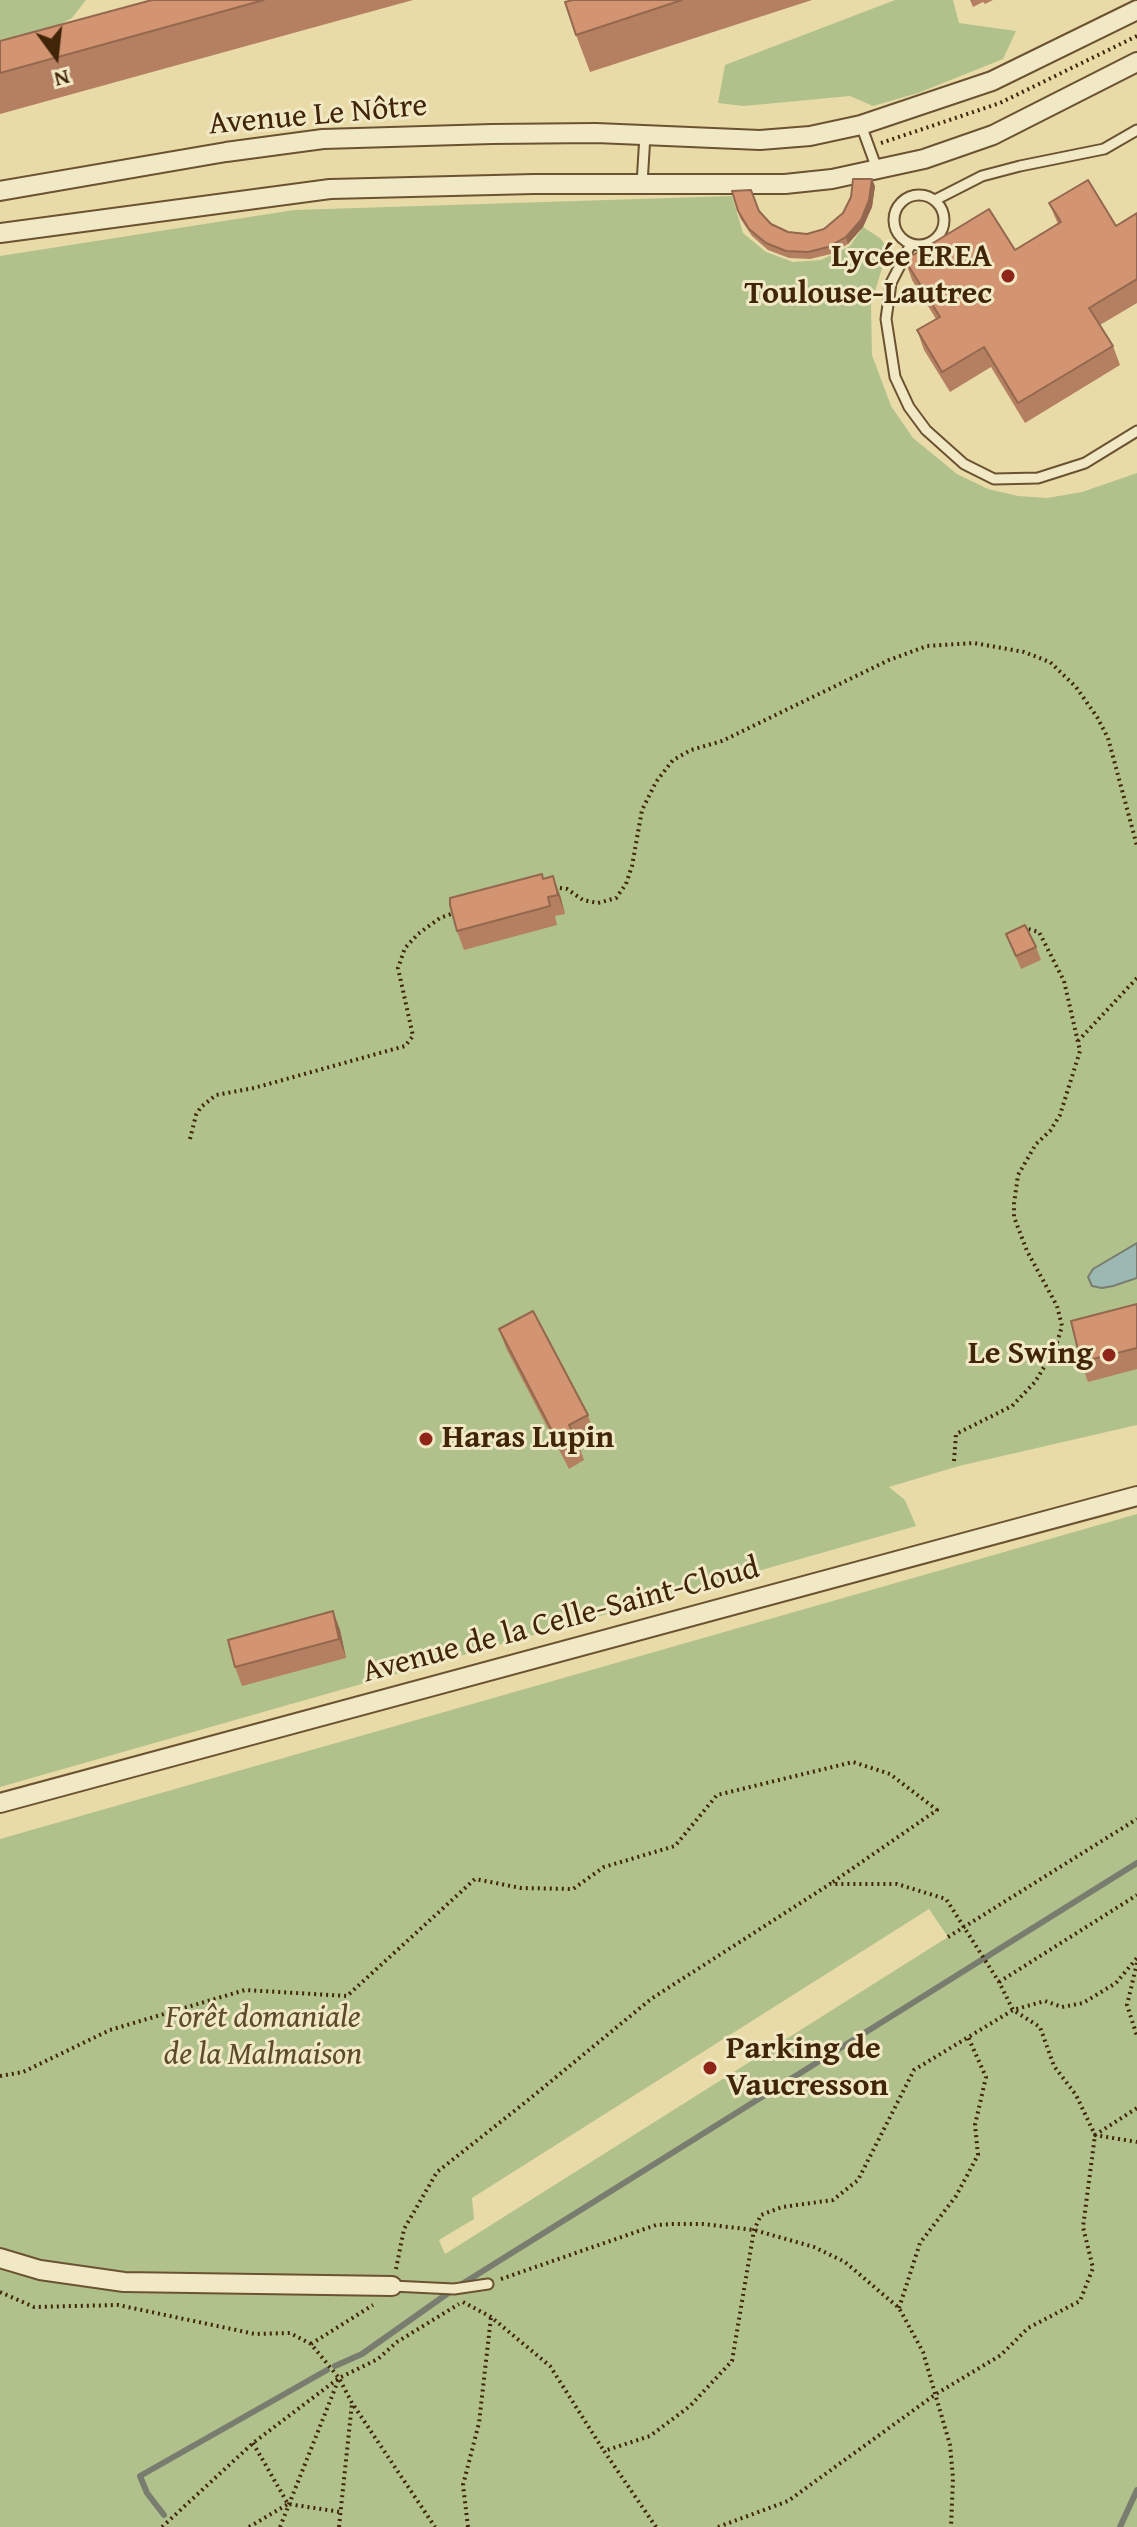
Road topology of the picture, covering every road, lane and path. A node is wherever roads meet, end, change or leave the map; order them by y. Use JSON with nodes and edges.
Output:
{"nodes":[{"id":1,"x":1137,"y":10,"type":"edge"},
{"id":2,"x":1137,"y":62,"type":"edge"},
{"id":3,"x":861,"y":125,"type":"junction"},
{"id":4,"x":1137,"y":130,"type":"edge"},
{"id":5,"x":645,"y":135,"type":"junction"},
{"id":6,"x":877,"y":169,"type":"junction"},
{"id":7,"x":642,"y":184,"type":"junction"},
{"id":8,"x":0,"y":191,"type":"edge"},
{"id":9,"x":935,"y":200,"type":"junction"},
{"id":10,"x":0,"y":232,"type":"edge"},
{"id":11,"x":911,"y":244,"type":"junction"},
{"id":12,"x":1137,"y":431,"type":"edge"},
{"id":13,"x":1137,"y":846,"type":"edge"},
{"id":14,"x":548,"y":885,"type":"edge"},
{"id":15,"x":467,"y":910,"type":"edge"},
{"id":16,"x":1028,"y":929,"type":"edge"},
{"id":17,"x":1137,"y":978,"type":"edge"},
{"id":18,"x":1078,"y":1041,"type":"junction"},
{"id":19,"x":190,"y":1139,"type":"dead end"},
{"id":20,"x":954,"y":1461,"type":"dead end"},
{"id":21,"x":1137,"y":1496,"type":"edge"},
{"id":22,"x":0,"y":1803,"type":"edge"},
{"id":23,"x":1137,"y":1819,"type":"edge"},
{"id":24,"x":830,"y":1884,"type":"junction"},
{"id":25,"x":1137,"y":1895,"type":"edge"},
{"id":26,"x":963,"y":1926,"type":"junction"},
{"id":27,"x":948,"y":1937,"type":"dead end"},
{"id":28,"x":1137,"y":1960,"type":"edge"},
{"id":29,"x":999,"y":1982,"type":"junction"},
{"id":30,"x":1013,"y":2010,"type":"junction"},
{"id":31,"x":1137,"y":2036,"type":"edge"},
{"id":32,"x":967,"y":2037,"type":"junction"},
{"id":33,"x":0,"y":2076,"type":"edge"},
{"id":34,"x":1137,"y":2108,"type":"edge"},
{"id":35,"x":1095,"y":2135,"type":"junction"},
{"id":36,"x":1137,"y":2142,"type":"edge"},
{"id":37,"x":754,"y":2230,"type":"junction"},
{"id":38,"x":0,"y":2258,"type":"edge"},
{"id":39,"x":488,"y":2284,"type":"joint"},
{"id":40,"x":392,"y":2286,"type":"junction"},
{"id":41,"x":0,"y":2292,"type":"edge"},
{"id":42,"x":899,"y":2308,"type":"junction"},
{"id":43,"x":491,"y":2317,"type":"junction"},
{"id":44,"x":311,"y":2344,"type":"junction"},
{"id":45,"x":339,"y":2378,"type":"junction"},
{"id":46,"x":936,"y":2394,"type":"junction"},
{"id":47,"x":352,"y":2403,"type":"junction"},
{"id":48,"x":253,"y":2443,"type":"junction"},
{"id":49,"x":604,"y":2451,"type":"junction"},
{"id":50,"x":288,"y":2504,"type":"junction"},
{"id":51,"x":341,"y":2512,"type":"junction"},
{"id":52,"x":162,"y":2527,"type":"edge"},
{"id":53,"x":249,"y":2527,"type":"edge"},
{"id":54,"x":280,"y":2527,"type":"edge"},
{"id":55,"x":339,"y":2527,"type":"edge"},
{"id":56,"x":435,"y":2527,"type":"edge"},
{"id":57,"x":468,"y":2527,"type":"edge"},
{"id":58,"x":656,"y":2527,"type":"edge"},
{"id":59,"x":718,"y":2527,"type":"edge"},
{"id":60,"x":951,"y":2527,"type":"edge"}],
"edges":[{"from":1,"to":3,"type":"street","name":"Avenue Le Nôtre"},
{"from":2,"to":6,"type":"street"},
{"from":3,"to":5,"type":"street","name":"Avenue Le Nôtre"},
{"from":3,"to":6,"type":"lane"},
{"from":4,"to":9,"type":"lane"},
{"from":5,"to":7,"type":"lane"},
{"from":5,"to":8,"type":"street","name":"Avenue Le Nôtre"},
{"from":6,"to":7,"type":"street"},
{"from":7,"to":10,"type":"street"},
{"from":9,"to":11,"type":"lane"},
{"from":9,"to":11,"type":"lane"},
{"from":11,"to":12,"type":"lane"},
{"from":13,"to":14,"type":"path"},
{"from":15,"to":19,"type":"path"},
{"from":16,"to":18,"type":"path"},
{"from":17,"to":18,"type":"path"},
{"from":18,"to":20,"type":"path"},
{"from":21,"to":22,"type":"street","name":"Avenue de la Celle-Saint-Cloud"},
{"from":23,"to":26,"type":"path"},
{"from":24,"to":26,"type":"path"},
{"from":24,"to":33,"type":"path"},
{"from":24,"to":40,"type":"path"},
{"from":25,"to":29,"type":"path"},
{"from":26,"to":27,"type":"path"},
{"from":26,"to":29,"type":"path"},
{"from":28,"to":30,"type":"path"},
{"from":28,"to":31,"type":"path"},
{"from":29,"to":30,"type":"path"},
{"from":30,"to":32,"type":"path"},
{"from":30,"to":35,"type":"path"},
{"from":32,"to":37,"type":"path"},
{"from":32,"to":42,"type":"path"},
{"from":34,"to":35,"type":"path"},
{"from":35,"to":36,"type":"path"},
{"from":35,"to":46,"type":"path"},
{"from":37,"to":39,"type":"path"},
{"from":37,"to":42,"type":"path"},
{"from":37,"to":49,"type":"path"},
{"from":38,"to":40,"type":"street"},
{"from":39,"to":40,"type":"lane"},
{"from":40,"to":44,"type":"path"},
{"from":41,"to":44,"type":"path"},
{"from":42,"to":46,"type":"path"},
{"from":43,"to":45,"type":"path"},
{"from":43,"to":49,"type":"path"},
{"from":43,"to":57,"type":"path"},
{"from":44,"to":45,"type":"path"},
{"from":45,"to":47,"type":"path"},
{"from":45,"to":48,"type":"path"},
{"from":45,"to":50,"type":"path"},
{"from":46,"to":59,"type":"path"},
{"from":46,"to":60,"type":"path"},
{"from":47,"to":51,"type":"path"},
{"from":47,"to":56,"type":"path"},
{"from":48,"to":50,"type":"path"},
{"from":48,"to":52,"type":"path"},
{"from":49,"to":58,"type":"path"},
{"from":50,"to":51,"type":"path"},
{"from":50,"to":53,"type":"path"},
{"from":50,"to":54,"type":"path"},
{"from":51,"to":55,"type":"path"}]}
